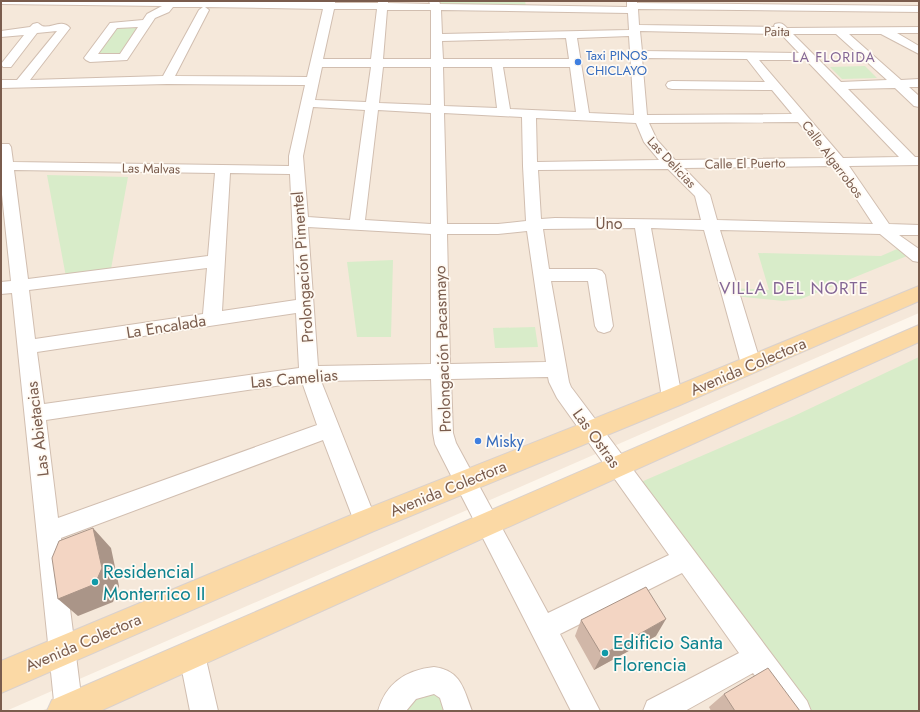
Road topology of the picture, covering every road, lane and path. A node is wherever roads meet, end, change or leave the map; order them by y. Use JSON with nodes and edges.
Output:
{"nodes":[{"id":1,"x":1,"y":1,"type":"edge"},
{"id":2,"x":23,"y":1,"type":"edge"},
{"id":3,"x":834,"y":1,"type":"edge"},
{"id":4,"x":883,"y":1,"type":"edge"},
{"id":5,"x":55,"y":2,"type":"junction"},
{"id":6,"x":148,"y":2,"type":"edge"},
{"id":7,"x":259,"y":3,"type":"edge"},
{"id":8,"x":311,"y":3,"type":"edge"},
{"id":9,"x":169,"y":4,"type":"junction"},
{"id":10,"x":330,"y":4,"type":"edge"},
{"id":11,"x":383,"y":4,"type":"edge"},
{"id":12,"x":435,"y":4,"type":"edge"},
{"id":13,"x":202,"y":5,"type":"edge"},
{"id":14,"x":530,"y":5,"type":"edge"},
{"id":15,"x":574,"y":5,"type":"edge"},
{"id":16,"x":633,"y":6,"type":"edge"},
{"id":17,"x":761,"y":8,"type":"junction"},
{"id":18,"x":847,"y":9,"type":"junction"},
{"id":19,"x":895,"y":9,"type":"junction"},
{"id":20,"x":919,"y":9,"type":"edge"},
{"id":21,"x":147,"y":23,"type":"junction"},
{"id":22,"x":883,"y":30,"type":"junction"},
{"id":23,"x":919,"y":30,"type":"edge"},
{"id":24,"x":33,"y":31,"type":"junction"},
{"id":25,"x":635,"y":31,"type":"junction"},
{"id":26,"x":840,"y":31,"type":"junction"},
{"id":27,"x":784,"y":32,"type":"junction"},
{"id":28,"x":1,"y":34,"type":"edge"},
{"id":29,"x":571,"y":34,"type":"junction"},
{"id":30,"x":436,"y":38,"type":"junction"},
{"id":31,"x":919,"y":51,"type":"edge"},
{"id":32,"x":637,"y":54,"type":"junction"},
{"id":33,"x":750,"y":56,"type":"junction"},
{"id":34,"x":809,"y":57,"type":"junction"},
{"id":35,"x":36,"y":63,"type":"junction"},
{"id":36,"x":317,"y":63,"type":"junction"},
{"id":37,"x":377,"y":63,"type":"junction"},
{"id":38,"x":437,"y":63,"type":"junction"},
{"id":39,"x":497,"y":63,"type":"junction"},
{"id":40,"x":575,"y":63,"type":"junction"},
{"id":41,"x":4,"y":64,"type":"edge"},
{"id":42,"x":84,"y":65,"type":"junction"},
{"id":43,"x":71,"y":80,"type":"dead end"},
{"id":44,"x":167,"y":80,"type":"junction"},
{"id":45,"x":312,"y":81,"type":"junction"},
{"id":46,"x":919,"y":83,"type":"edge"},
{"id":47,"x":1,"y":84,"type":"edge"},
{"id":48,"x":20,"y":84,"type":"junction"},
{"id":49,"x":898,"y":84,"type":"junction"},
{"id":50,"x":672,"y":85,"type":"dead end"},
{"id":51,"x":776,"y":86,"type":"junction"},
{"id":52,"x":838,"y":86,"type":"junction"},
{"id":53,"x":307,"y":103,"type":"junction"},
{"id":54,"x":919,"y":103,"type":"edge"},
{"id":55,"x":371,"y":106,"type":"junction"},
{"id":56,"x":437,"y":110,"type":"junction"},
{"id":57,"x":504,"y":113,"type":"junction"},
{"id":58,"x":529,"y":114,"type":"junction"},
{"id":59,"x":583,"y":116,"type":"junction"},
{"id":60,"x":802,"y":118,"type":"junction"},
{"id":61,"x":641,"y":120,"type":"junction"},
{"id":62,"x":4,"y":147,"type":"dead end"},
{"id":63,"x":915,"y":161,"type":"edge"},
{"id":64,"x":839,"y":162,"type":"junction"},
{"id":65,"x":672,"y":164,"type":"junction"},
{"id":66,"x":7,"y":166,"type":"junction"},
{"id":67,"x":530,"y":166,"type":"junction"},
{"id":68,"x":223,"y":169,"type":"junction"},
{"id":69,"x":296,"y":170,"type":"junction"},
{"id":70,"x":300,"y":222,"type":"junction"},
{"id":71,"x":642,"y":223,"type":"junction"},
{"id":72,"x":711,"y":224,"type":"junction"},
{"id":73,"x":357,"y":225,"type":"junction"},
{"id":74,"x":534,"y":225,"type":"junction"},
{"id":75,"x":439,"y":229,"type":"junction"},
{"id":76,"x":884,"y":229,"type":"junction"},
{"id":77,"x":919,"y":230,"type":"edge"},
{"id":78,"x":919,"y":257,"type":"edge"},
{"id":79,"x":216,"y":261,"type":"junction"},
{"id":80,"x":542,"y":275,"type":"junction"},
{"id":81,"x":11,"y":287,"type":"edge"},
{"id":82,"x":919,"y":293,"type":"edge"},
{"id":83,"x":305,"y":305,"type":"junction"},
{"id":84,"x":212,"y":319,"type":"junction"},
{"id":85,"x":604,"y":326,"type":"dead end"},
{"id":86,"x":919,"y":333,"type":"edge"},
{"id":87,"x":27,"y":347,"type":"junction"},
{"id":88,"x":751,"y":364,"type":"junction"},
{"id":89,"x":556,"y":369,"type":"junction"},
{"id":90,"x":441,"y":371,"type":"junction"},
{"id":91,"x":310,"y":374,"type":"junction"},
{"id":92,"x":672,"y":398,"type":"junction"},
{"id":93,"x":35,"y":414,"type":"junction"},
{"id":94,"x":329,"y":429,"type":"junction"},
{"id":95,"x":592,"y":431,"type":"junction"},
{"id":96,"x":618,"y":467,"type":"junction"},
{"id":97,"x":465,"y":481,"type":"junction"},
{"id":98,"x":365,"y":522,"type":"junction"},
{"id":99,"x":488,"y":525,"type":"junction"},
{"id":100,"x":48,"y":532,"type":"junction"},
{"id":101,"x":684,"y":559,"type":"junction"},
{"id":102,"x":543,"y":629,"type":"junction"},
{"id":103,"x":62,"y":651,"type":"junction"},
{"id":104,"x":192,"y":655,"type":"junction"},
{"id":105,"x":757,"y":657,"type":"junction"},
{"id":106,"x":1,"y":677,"type":"edge"},
{"id":107,"x":67,"y":710,"type":"edge"},
{"id":108,"x":204,"y":711,"type":"edge"},
{"id":109,"x":392,"y":711,"type":"edge"},
{"id":110,"x":458,"y":711,"type":"edge"},
{"id":111,"x":586,"y":711,"type":"edge"},
{"id":112,"x":657,"y":711,"type":"edge"},
{"id":113,"x":797,"y":711,"type":"edge"}],
"edges":[{"from":1,"to":2,"type":"street"},
{"from":2,"to":5,"type":"street"},
{"from":3,"to":18,"type":"street"},
{"from":4,"to":19,"type":"street"},
{"from":5,"to":6,"type":"street"},
{"from":5,"to":24,"type":"street"},
{"from":6,"to":9,"type":"street"},
{"from":7,"to":8,"type":"street"},
{"from":7,"to":13,"type":"street"},
{"from":8,"to":10,"type":"street"},
{"from":9,"to":13,"type":"street"},
{"from":9,"to":21,"type":"street"},
{"from":10,"to":11,"type":"street"},
{"from":10,"to":36,"type":"street","name":"Prolongación Pimentel"},
{"from":11,"to":12,"type":"street"},
{"from":11,"to":37,"type":"street"},
{"from":12,"to":14,"type":"street"},
{"from":12,"to":30,"type":"street","name":"Prolongación Pacasmayo"},
{"from":13,"to":44,"type":"street"},
{"from":14,"to":15,"type":"street"},
{"from":15,"to":16,"type":"street"},
{"from":16,"to":17,"type":"street"},
{"from":16,"to":25,"type":"street","name":"Las Delicias"},
{"from":17,"to":18,"type":"street"},
{"from":17,"to":27,"type":"street"},
{"from":18,"to":19,"type":"street"},
{"from":18,"to":22,"type":"street"},
{"from":19,"to":20,"type":"street"},
{"from":21,"to":42,"type":"street"},
{"from":21,"to":42,"type":"street"},
{"from":22,"to":23,"type":"street","name":"Paita"},
{"from":22,"to":26,"type":"street","name":"Paita"},
{"from":22,"to":31,"type":"street"},
{"from":24,"to":28,"type":"street"},
{"from":24,"to":35,"type":"street"},
{"from":24,"to":41,"type":"street"},
{"from":25,"to":27,"type":"street","name":"Paita"},
{"from":25,"to":29,"type":"street","name":"Paita"},
{"from":25,"to":32,"type":"street","name":"Las Delicias"},
{"from":26,"to":27,"type":"street","name":"Paita"},
{"from":26,"to":49,"type":"street"},
{"from":27,"to":34,"type":"street"},
{"from":29,"to":30,"type":"street","name":"Paita"},
{"from":29,"to":40,"type":"street"},
{"from":30,"to":38,"type":"street","name":"Prolongación Pacasmayo"},
{"from":32,"to":33,"type":"street"},
{"from":32,"to":61,"type":"street","name":"Las Delicias"},
{"from":33,"to":34,"type":"street"},
{"from":33,"to":51,"type":"street","name":"Calle Algarrobos"},
{"from":34,"to":52,"type":"street"},
{"from":35,"to":41,"type":"street"},
{"from":35,"to":48,"type":"street"},
{"from":36,"to":37,"type":"street"},
{"from":36,"to":45,"type":"street","name":"Prolongación Pimentel"},
{"from":37,"to":38,"type":"street"},
{"from":37,"to":55,"type":"street"},
{"from":38,"to":39,"type":"street"},
{"from":38,"to":56,"type":"street","name":"Prolongación Pacasmayo"},
{"from":39,"to":40,"type":"street"},
{"from":39,"to":57,"type":"street"},
{"from":40,"to":59,"type":"street"},
{"from":42,"to":43,"type":"street"},
{"from":44,"to":45,"type":"street"},
{"from":44,"to":48,"type":"street"},
{"from":45,"to":53,"type":"street","name":"Prolongación Pimentel"},
{"from":46,"to":49,"type":"street"},
{"from":47,"to":48,"type":"street"},
{"from":49,"to":52,"type":"street"},
{"from":49,"to":54,"type":"street"},
{"from":50,"to":51,"type":"street"},
{"from":51,"to":60,"type":"street","name":"Calle Algarrobos"},
{"from":52,"to":63,"type":"street"},
{"from":53,"to":55,"type":"street"},
{"from":53,"to":69,"type":"street","name":"Prolongación Pimentel"},
{"from":55,"to":56,"type":"street"},
{"from":55,"to":73,"type":"street"},
{"from":56,"to":57,"type":"street"},
{"from":56,"to":75,"type":"street","name":"Prolongación Pacasmayo"},
{"from":57,"to":58,"type":"street"},
{"from":58,"to":59,"type":"street"},
{"from":58,"to":67,"type":"street","name":"Las Ostras"},
{"from":59,"to":61,"type":"street"},
{"from":60,"to":61,"type":"street"},
{"from":60,"to":64,"type":"street","name":"Calle Algarrobos"},
{"from":61,"to":65,"type":"street","name":"Las Delicias"},
{"from":62,"to":66,"type":"street","name":"Las Abietacias"},
{"from":63,"to":64,"type":"street"},
{"from":64,"to":65,"type":"street","name":"Calle El Puerto"},
{"from":64,"to":76,"type":"street","name":"Calle Algarrobos"},
{"from":65,"to":67,"type":"street","name":"Calle El Puerto"},
{"from":65,"to":72,"type":"street","name":"Las Delicias"},
{"from":66,"to":68,"type":"street","name":"Las Malvas"},
{"from":66,"to":81,"type":"street","name":"Las Abietacias"},
{"from":67,"to":74,"type":"street","name":"Las Ostras"},
{"from":68,"to":69,"type":"street","name":"Las Malvas"},
{"from":68,"to":79,"type":"street"},
{"from":69,"to":70,"type":"street","name":"Prolongación Pimentel"},
{"from":70,"to":73,"type":"street","name":"Uno"},
{"from":70,"to":83,"type":"street","name":"Prolongación Pimentel"},
{"from":71,"to":72,"type":"street","name":"Uno"},
{"from":71,"to":74,"type":"street","name":"Uno"},
{"from":71,"to":92,"type":"street"},
{"from":72,"to":76,"type":"street","name":"Uno"},
{"from":72,"to":88,"type":"street","name":"Las Delicias"},
{"from":73,"to":75,"type":"street","name":"Uno"},
{"from":74,"to":75,"type":"street","name":"Uno"},
{"from":74,"to":80,"type":"street","name":"Las Ostras"},
{"from":75,"to":90,"type":"street","name":"Prolongación Pacasmayo"},
{"from":76,"to":77,"type":"street","name":"Uno"},
{"from":76,"to":78,"type":"street","name":"Calle Algarrobos"},
{"from":79,"to":81,"type":"street"},
{"from":79,"to":84,"type":"street"},
{"from":80,"to":85,"type":"street"},
{"from":80,"to":89,"type":"street","name":"Las Ostras"},
{"from":81,"to":87,"type":"street","name":"Las Abietacias"},
{"from":82,"to":88,"type":"main road","name":"Avenida Colectora"},
{"from":83,"to":84,"type":"street","name":"La Encalada"},
{"from":83,"to":91,"type":"street","name":"Prolongación Pimentel"},
{"from":84,"to":87,"type":"street","name":"La Encalada"},
{"from":86,"to":96,"type":"main road"},
{"from":87,"to":93,"type":"street","name":"Las Abietacias"},
{"from":88,"to":92,"type":"main road","name":"Avenida Colectora"},
{"from":89,"to":90,"type":"street","name":"Las Camelias"},
{"from":89,"to":95,"type":"street","name":"Las Ostras"},
{"from":90,"to":91,"type":"street","name":"Las Camelias"},
{"from":90,"to":97,"type":"street","name":"Prolongación Pacasmayo"},
{"from":91,"to":93,"type":"street","name":"Las Camelias"},
{"from":91,"to":94,"type":"street","name":"Prolongación Pimentel"},
{"from":92,"to":95,"type":"main road","name":"Avenida Colectora"},
{"from":93,"to":100,"type":"street","name":"Las Abietacias"},
{"from":94,"to":98,"type":"street","name":"Prolongación Pimentel"},
{"from":94,"to":100,"type":"street"},
{"from":95,"to":96,"type":"street","name":"Las Ostras"},
{"from":95,"to":97,"type":"main road","name":"Avenida Colectora"},
{"from":96,"to":99,"type":"main road"},
{"from":96,"to":101,"type":"street","name":"Las Ostras"},
{"from":97,"to":98,"type":"main road","name":"Avenida Colectora"},
{"from":97,"to":99,"type":"street","name":"Prolongación Pacasmayo"},
{"from":98,"to":103,"type":"main road","name":"Avenida Colectora"},
{"from":99,"to":102,"type":"street","name":"Prolongación Pacasmayo"},
{"from":99,"to":104,"type":"main road"},
{"from":100,"to":103,"type":"street","name":"Las Abietacias"},
{"from":101,"to":102,"type":"street"},
{"from":101,"to":105,"type":"street","name":"Las Ostras"},
{"from":102,"to":111,"type":"street","name":"Prolongación Pacasmayo"},
{"from":103,"to":106,"type":"main road","name":"Avenida Colectora"},
{"from":103,"to":107,"type":"street","name":"Las Abietacias"},
{"from":104,"to":107,"type":"main road"},
{"from":104,"to":108,"type":"street"},
{"from":105,"to":112,"type":"street"},
{"from":105,"to":113,"type":"street","name":"Las Ostras"},
{"from":109,"to":110,"type":"street"}]}
